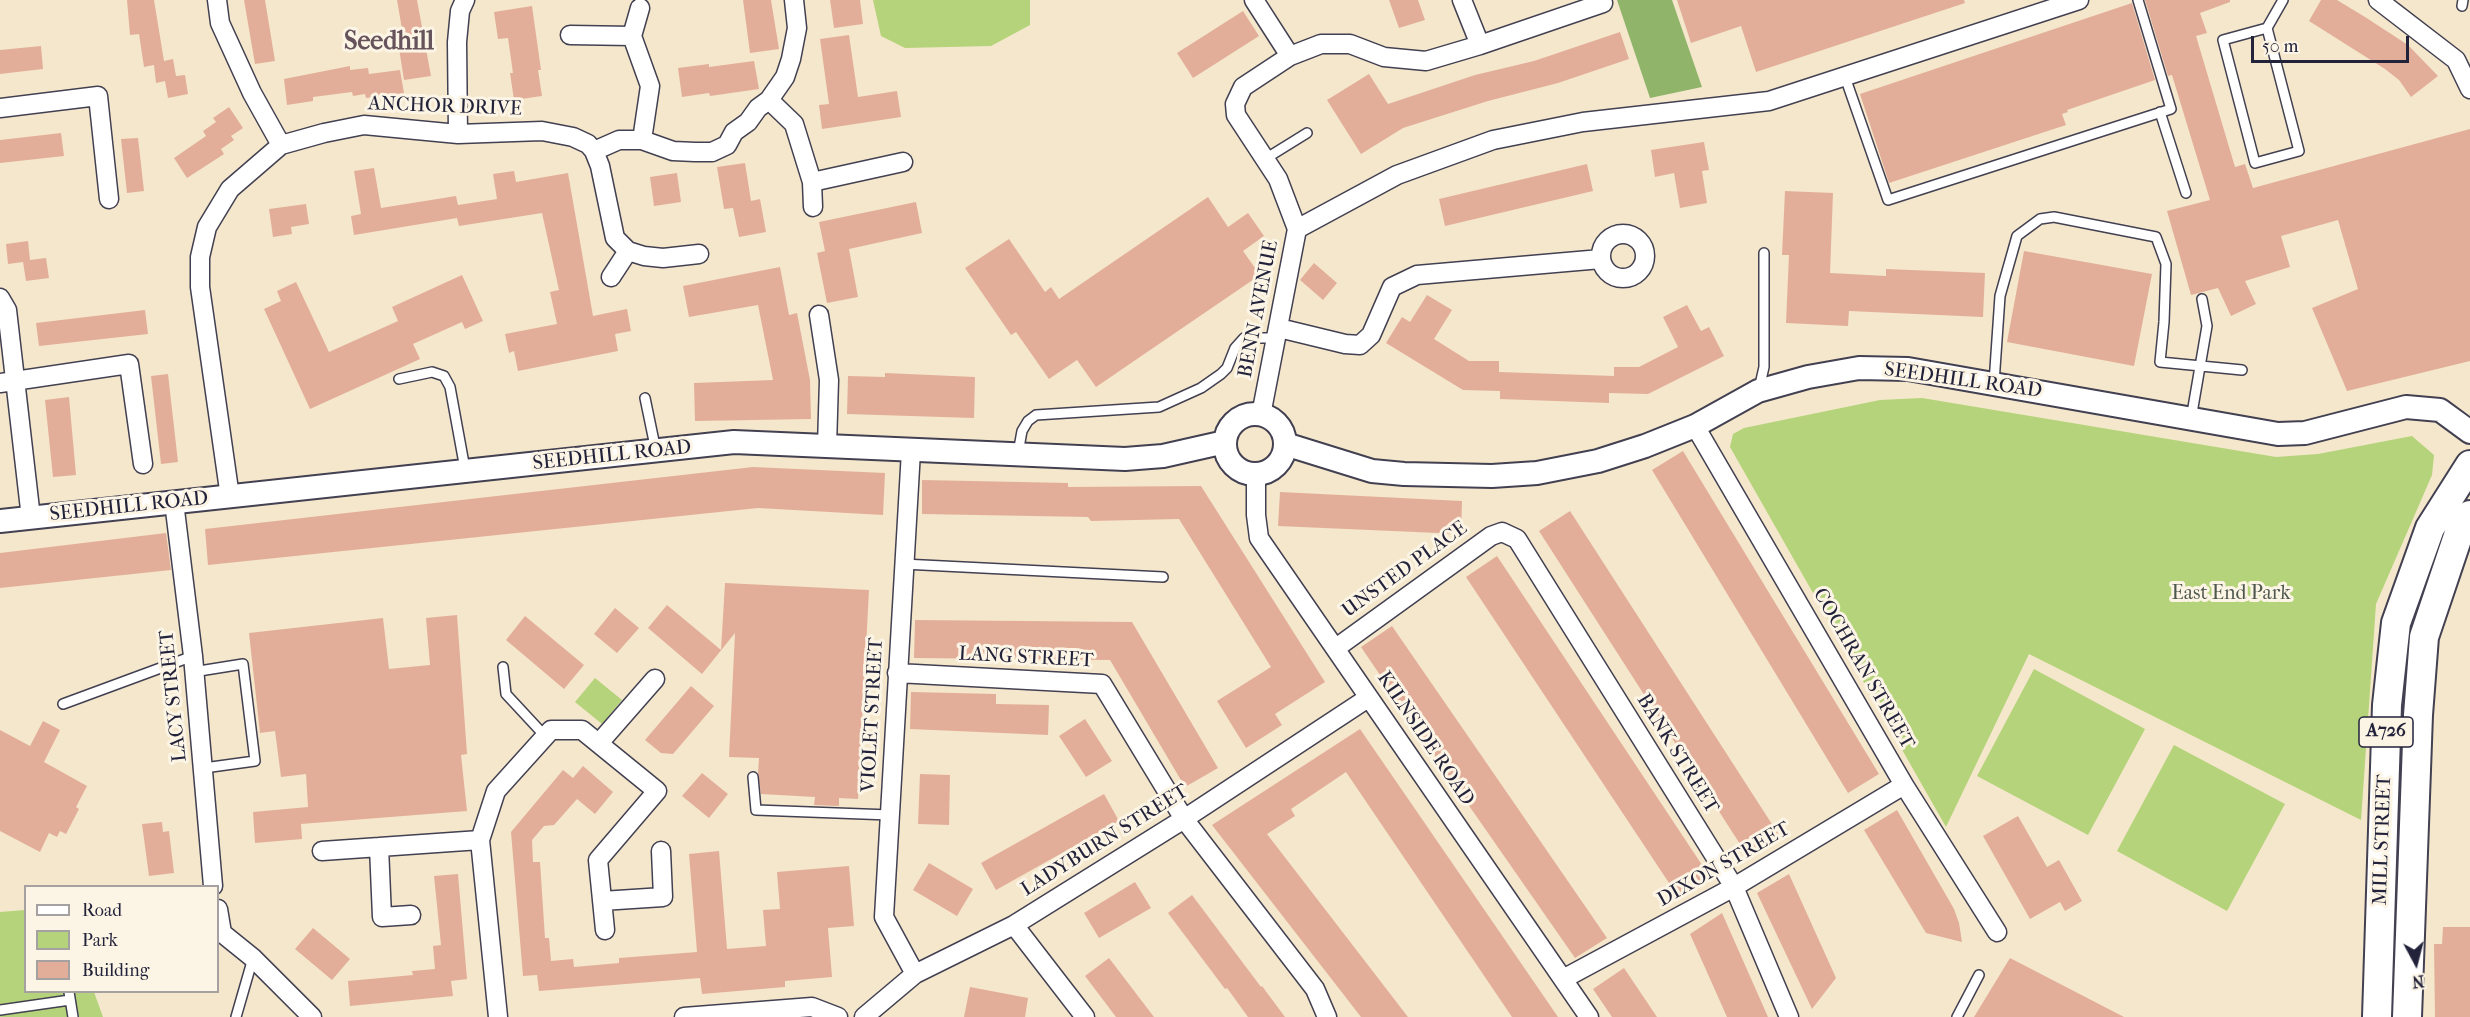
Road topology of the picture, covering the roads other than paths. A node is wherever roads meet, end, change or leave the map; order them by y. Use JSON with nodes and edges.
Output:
{"nodes":[{"id":1,"x":217,"y":0,"type":"edge"},
{"id":2,"x":465,"y":0,"type":"edge"},
{"id":3,"x":794,"y":0,"type":"edge"},
{"id":4,"x":1254,"y":0,"type":"edge"},
{"id":5,"x":1462,"y":0,"type":"edge"},
{"id":6,"x":2079,"y":0,"type":"edge"},
{"id":7,"x":2138,"y":0,"type":"edge"},
{"id":8,"x":2283,"y":0,"type":"edge"},
{"id":9,"x":2378,"y":0,"type":"edge"},
{"id":10,"x":1604,"y":3,"type":"dead end"},
{"id":11,"x":640,"y":8,"type":"dead end"},
{"id":12,"x":2267,"y":28,"type":"junction"},
{"id":13,"x":570,"y":35,"type":"dead end"},
{"id":14,"x":632,"y":36,"type":"junction"},
{"id":15,"x":1480,"y":45,"type":"junction"},
{"id":16,"x":1290,"y":56,"type":"junction"},
{"id":17,"x":1845,"y":77,"type":"junction"},
{"id":18,"x":2470,"y":89,"type":"edge"},
{"id":19,"x":769,"y":100,"type":"junction"},
{"id":20,"x":0,"y":108,"type":"edge"},
{"id":21,"x":2160,"y":112,"type":"junction"},
{"id":22,"x":1307,"y":133,"type":"dead end"},
{"id":23,"x":458,"y":134,"type":"junction"},
{"id":24,"x":642,"y":140,"type":"junction"},
{"id":25,"x":281,"y":146,"type":"junction"},
{"id":26,"x":594,"y":150,"type":"junction"},
{"id":27,"x":1264,"y":159,"type":"junction"},
{"id":28,"x":903,"y":162,"type":"dead end"},
{"id":29,"x":812,"y":182,"type":"junction"},
{"id":30,"x":2186,"y":193,"type":"dead end"},
{"id":31,"x":110,"y":199,"type":"dead end"},
{"id":32,"x":813,"y":207,"type":"dead end"},
{"id":33,"x":1297,"y":229,"type":"junction"},
{"id":34,"x":628,"y":251,"type":"junction"},
{"id":35,"x":1764,"y":253,"type":"dead end"},
{"id":36,"x":699,"y":254,"type":"dead end"},
{"id":37,"x":1601,"y":258,"type":"dead end"},
{"id":38,"x":611,"y":278,"type":"dead end"},
{"id":39,"x":0,"y":298,"type":"edge"},
{"id":40,"x":2202,"y":299,"type":"dead end"},
{"id":41,"x":819,"y":315,"type":"dead end"},
{"id":42,"x":1278,"y":333,"type":"junction"},
{"id":43,"x":2200,"y":366,"type":"junction"},
{"id":44,"x":2241,"y":370,"type":"dead end"},
{"id":45,"x":399,"y":379,"type":"dead end"},
{"id":46,"x":8,"y":382,"type":"edge"},
{"id":47,"x":1994,"y":384,"type":"junction"},
{"id":48,"x":1758,"y":391,"type":"junction"},
{"id":49,"x":645,"y":398,"type":"dead end"},
{"id":50,"x":1261,"y":414,"type":"junction"},
{"id":51,"x":2191,"y":419,"type":"junction"},
{"id":52,"x":1695,"y":426,"type":"junction"},
{"id":53,"x":2470,"y":432,"type":"edge"},
{"id":54,"x":1225,"y":442,"type":"junction"},
{"id":55,"x":1285,"y":444,"type":"junction"},
{"id":56,"x":827,"y":446,"type":"junction"},
{"id":57,"x":657,"y":451,"type":"junction"},
{"id":58,"x":911,"y":451,"type":"junction"},
{"id":59,"x":1017,"y":456,"type":"junction"},
{"id":60,"x":143,"y":464,"type":"dead end"},
{"id":61,"x":2470,"y":465,"type":"edge"},
{"id":62,"x":465,"y":472,"type":"junction"},
{"id":63,"x":1256,"y":475,"type":"junction"},
{"id":64,"x":230,"y":497,"type":"junction"},
{"id":65,"x":174,"y":502,"type":"junction"},
{"id":66,"x":2470,"y":515,"type":"edge"},
{"id":67,"x":31,"y":518,"type":"junction"},
{"id":68,"x":0,"y":521,"type":"edge"},
{"id":69,"x":1502,"y":532,"type":"joint"},
{"id":70,"x":903,"y":564,"type":"junction"},
{"id":71,"x":1163,"y":577,"type":"dead end"},
{"id":72,"x":1336,"y":648,"type":"junction"},
{"id":73,"x":193,"y":664,"type":"junction"},
{"id":74,"x":503,"y":667,"type":"dead end"},
{"id":75,"x":897,"y":673,"type":"junction"},
{"id":76,"x":655,"y":679,"type":"dead end"},
{"id":77,"x":1368,"y":698,"type":"junction"},
{"id":78,"x":63,"y":704,"type":"dead end"},
{"id":79,"x":545,"y":736,"type":"junction"},
{"id":80,"x":599,"y":743,"type":"junction"},
{"id":81,"x":204,"y":768,"type":"junction"},
{"id":82,"x":753,"y":777,"type":"dead end"},
{"id":83,"x":1904,"y":785,"type":"junction"},
{"id":84,"x":890,"y":815,"type":"junction"},
{"id":85,"x":1184,"y":819,"type":"junction"},
{"id":86,"x":2415,"y":830,"type":"junction"},
{"id":87,"x":2383,"y":831,"type":"junction"},
{"id":88,"x":480,"y":840,"type":"junction"},
{"id":89,"x":379,"y":847,"type":"junction"},
{"id":90,"x":322,"y":851,"type":"dead end"},
{"id":91,"x":661,"y":851,"type":"dead end"},
{"id":92,"x":213,"y":885,"type":"edge"},
{"id":93,"x":1734,"y":886,"type":"junction"},
{"id":94,"x":602,"y":901,"type":"junction"},
{"id":95,"x":219,"y":915,"type":"edge"},
{"id":96,"x":411,"y":915,"type":"dead end"},
{"id":97,"x":1014,"y":925,"type":"junction"},
{"id":98,"x":605,"y":930,"type":"dead end"},
{"id":99,"x":1997,"y":932,"type":"dead end"},
{"id":100,"x":254,"y":958,"type":"junction"},
{"id":101,"x":915,"y":974,"type":"junction"},
{"id":102,"x":1979,"y":975,"type":"dead end"},
{"id":103,"x":1563,"y":979,"type":"junction"},
{"id":104,"x":70,"y":996,"type":"edge"},
{"id":105,"x":0,"y":1010,"type":"edge"},
{"id":106,"x":73,"y":1017,"type":"edge"},
{"id":107,"x":236,"y":1017,"type":"edge"},
{"id":108,"x":312,"y":1017,"type":"edge"},
{"id":109,"x":498,"y":1017,"type":"edge"},
{"id":110,"x":684,"y":1017,"type":"edge"},
{"id":111,"x":838,"y":1017,"type":"edge"},
{"id":112,"x":864,"y":1017,"type":"edge"},
{"id":113,"x":1085,"y":1017,"type":"edge"},
{"id":114,"x":1326,"y":1017,"type":"edge"},
{"id":115,"x":1589,"y":1017,"type":"edge"},
{"id":116,"x":1789,"y":1017,"type":"edge"},
{"id":117,"x":1957,"y":1017,"type":"edge"},
{"id":118,"x":2377,"y":1017,"type":"edge"},
{"id":119,"x":2407,"y":1017,"type":"edge"}],
"edges":[{"from":1,"to":25,"type":"street"},
{"from":2,"to":23,"type":"street"},
{"from":3,"to":19,"type":"street"},
{"from":4,"to":16,"type":"street"},
{"from":5,"to":15,"type":"street"},
{"from":6,"to":17,"type":"street"},
{"from":7,"to":21,"type":"lane"},
{"from":8,"to":12,"type":"lane"},
{"from":9,"to":18,"type":"street"},
{"from":10,"to":15,"type":"street","name":"BENN AVENUE"},
{"from":11,"to":14,"type":"street"},
{"from":12,"to":12,"type":"lane"},
{"from":13,"to":14,"type":"street"},
{"from":14,"to":24,"type":"street"},
{"from":15,"to":16,"type":"street","name":"BENN AVENUE"},
{"from":16,"to":27,"type":"street","name":"BENN AVENUE"},
{"from":17,"to":21,"type":"lane"},
{"from":17,"to":33,"type":"street"},
{"from":19,"to":24,"type":"street"},
{"from":19,"to":29,"type":"street"},
{"from":20,"to":31,"type":"street"},
{"from":21,"to":30,"type":"lane"},
{"from":22,"to":27,"type":"lane"},
{"from":23,"to":25,"type":"street","name":"ANCHOR DRIVE"},
{"from":23,"to":26,"type":"street","name":"ANCHOR DRIVE"},
{"from":24,"to":26,"type":"street"},
{"from":25,"to":64,"type":"street","name":"ANCHOR DRIVE"},
{"from":26,"to":34,"type":"street"},
{"from":27,"to":33,"type":"street","name":"BENN AVENUE"},
{"from":28,"to":29,"type":"street"},
{"from":29,"to":32,"type":"street"},
{"from":33,"to":42,"type":"street","name":"BENN AVENUE"},
{"from":34,"to":36,"type":"street"},
{"from":34,"to":38,"type":"street"},
{"from":35,"to":48,"type":"lane"},
{"from":37,"to":42,"type":"street"},
{"from":39,"to":46,"type":"street"},
{"from":40,"to":43,"type":"lane"},
{"from":41,"to":56,"type":"street"},
{"from":42,"to":50,"type":"street","name":"BENN AVENUE"},
{"from":42,"to":59,"type":"lane"},
{"from":43,"to":44,"type":"lane"},
{"from":43,"to":47,"type":"lane"},
{"from":43,"to":51,"type":"lane"},
{"from":45,"to":62,"type":"lane"},
{"from":46,"to":60,"type":"street"},
{"from":46,"to":67,"type":"street"},
{"from":47,"to":48,"type":"street","name":"SEEDHILL ROAD"},
{"from":47,"to":51,"type":"street","name":"SEEDHILL ROAD"},
{"from":48,"to":52,"type":"street","name":"SEEDHILL ROAD"},
{"from":49,"to":57,"type":"lane"},
{"from":50,"to":54,"type":"street"},
{"from":50,"to":55,"type":"street"},
{"from":51,"to":53,"type":"street","name":"SEEDHILL ROAD"},
{"from":52,"to":55,"type":"street","name":"SEEDHILL ROAD"},
{"from":52,"to":83,"type":"street","name":"COCHRAN STREET"},
{"from":54,"to":59,"type":"street","name":"SEEDHILL ROAD"},
{"from":54,"to":63,"type":"street"},
{"from":55,"to":63,"type":"street"},
{"from":56,"to":57,"type":"street","name":"SEEDHILL ROAD"},
{"from":56,"to":58,"type":"street","name":"SEEDHILL ROAD"},
{"from":57,"to":62,"type":"street","name":"SEEDHILL ROAD"},
{"from":58,"to":59,"type":"street","name":"SEEDHILL ROAD"},
{"from":58,"to":70,"type":"street","name":"VIOLET STREET"},
{"from":61,"to":87,"type":"main road","name":"MILL STREET","number":"A726"},
{"from":62,"to":64,"type":"street","name":"SEEDHILL ROAD"},
{"from":63,"to":72,"type":"street","name":"KILNSIDE ROAD"},
{"from":64,"to":65,"type":"street","name":"SEEDHILL ROAD"},
{"from":65,"to":67,"type":"street","name":"SEEDHILL ROAD"},
{"from":65,"to":73,"type":"street","name":"LACY STREET"},
{"from":66,"to":86,"type":"main road","name":"MILL STREET","number":"A726"},
{"from":67,"to":68,"type":"street","name":"SEEDHILL ROAD"},
{"from":69,"to":72,"type":"street","name":"UNSTED PLACE"},
{"from":69,"to":93,"type":"street","name":"BANK STREET"},
{"from":70,"to":71,"type":"lane"},
{"from":70,"to":75,"type":"street","name":"VIOLET STREET"},
{"from":72,"to":77,"type":"street","name":"KILNSIDE ROAD"},
{"from":73,"to":78,"type":"lane"},
{"from":73,"to":81,"type":"street","name":"LACY STREET"},
{"from":73,"to":81,"type":"lane"},
{"from":74,"to":79,"type":"lane"},
{"from":75,"to":84,"type":"street","name":"VIOLET STREET"},
{"from":75,"to":85,"type":"street","name":"LANG STREET"},
{"from":76,"to":80,"type":"street"},
{"from":77,"to":85,"type":"street","name":"LADYBURN STREET"},
{"from":77,"to":103,"type":"street","name":"KILNSIDE ROAD"},
{"from":79,"to":80,"type":"street"},
{"from":79,"to":88,"type":"street"},
{"from":80,"to":94,"type":"street"},
{"from":81,"to":92,"type":"street","name":"LACY STREET"},
{"from":82,"to":84,"type":"lane"},
{"from":83,"to":93,"type":"street","name":"DIXON STREET"},
{"from":83,"to":99,"type":"street","name":"COCHRAN STREET"},
{"from":84,"to":101,"type":"street","name":"VIOLET STREET"},
{"from":85,"to":97,"type":"street","name":"LADYBURN STREET"},
{"from":85,"to":114,"type":"street"},
{"from":86,"to":87,"type":"main road"},
{"from":86,"to":119,"type":"main road","name":"MILL STREET","number":"A726"},
{"from":87,"to":118,"type":"main road","name":"MILL STREET","number":"A726"},
{"from":88,"to":89,"type":"street"},
{"from":88,"to":109,"type":"street"},
{"from":89,"to":90,"type":"street"},
{"from":89,"to":96,"type":"street"},
{"from":91,"to":94,"type":"street"},
{"from":93,"to":103,"type":"street","name":"DIXON STREET"},
{"from":93,"to":116,"type":"street","name":"BANK STREET"},
{"from":94,"to":98,"type":"street"},
{"from":95,"to":100,"type":"street"},
{"from":97,"to":101,"type":"street","name":"LADYBURN STREET"},
{"from":97,"to":113,"type":"street"},
{"from":100,"to":107,"type":"lane"},
{"from":100,"to":108,"type":"street"},
{"from":101,"to":112,"type":"street","name":"LADYBURN STREET"},
{"from":102,"to":117,"type":"lane"},
{"from":103,"to":115,"type":"street","name":"KILNSIDE ROAD"},
{"from":104,"to":105,"type":"lane"},
{"from":104,"to":106,"type":"lane"},
{"from":110,"to":111,"type":"street"}]}
